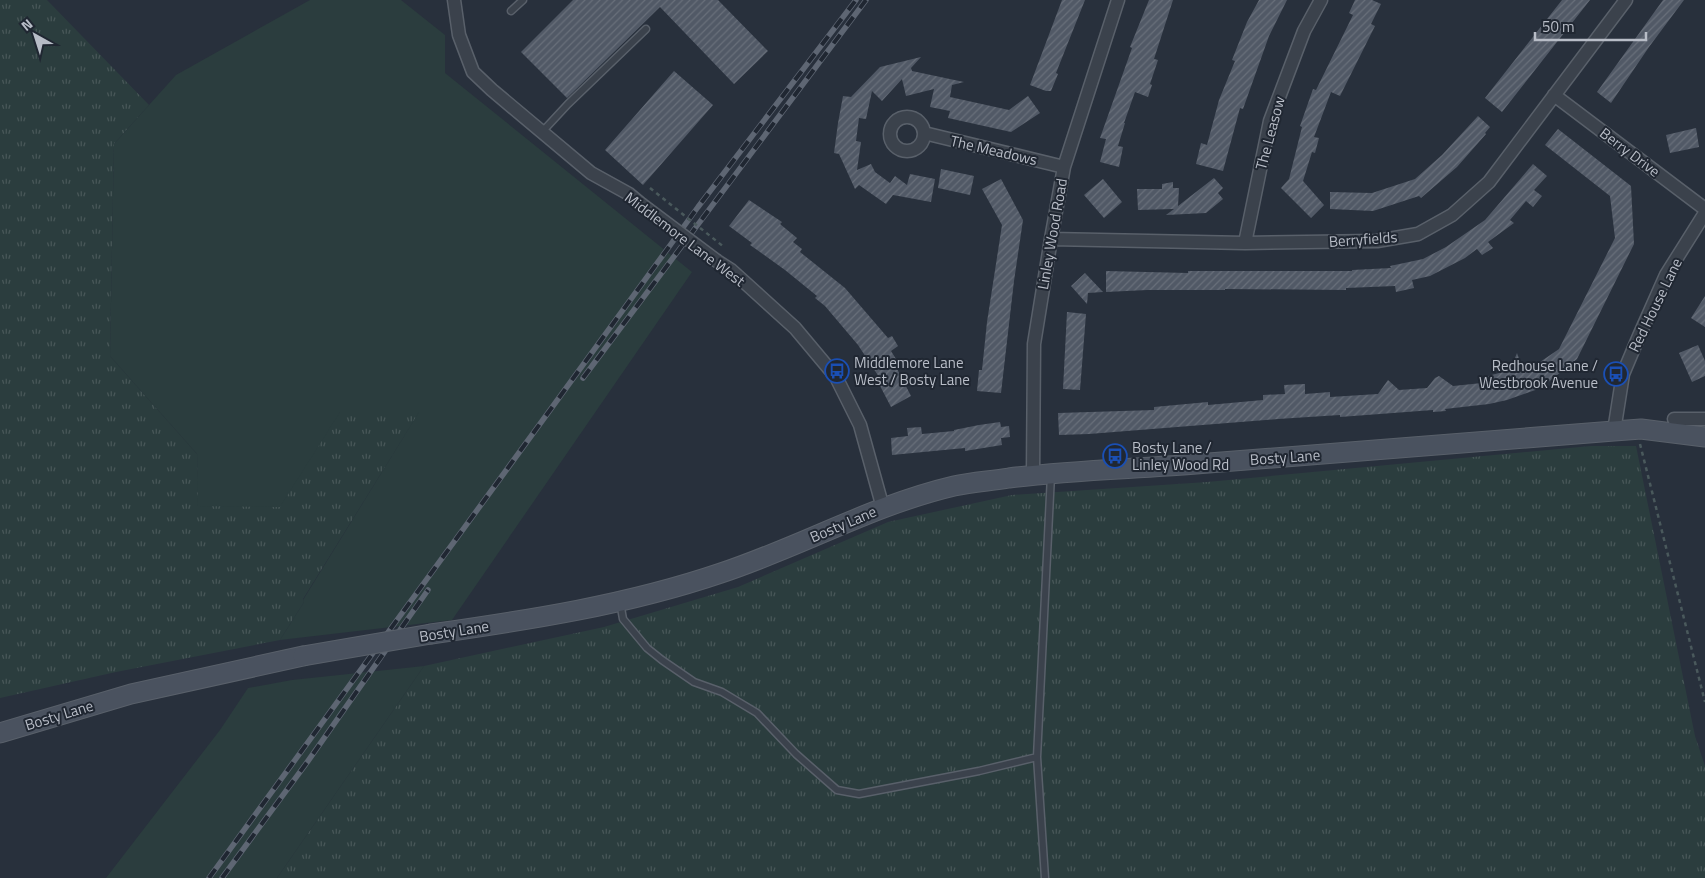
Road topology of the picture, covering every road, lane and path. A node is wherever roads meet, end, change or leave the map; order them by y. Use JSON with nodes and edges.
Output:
{"nodes":[{"id":1,"x":454,"y":0,"type":"edge"},
{"id":2,"x":522,"y":0,"type":"edge"},
{"id":3,"x":1118,"y":0,"type":"edge"},
{"id":4,"x":1321,"y":0,"type":"edge"},
{"id":5,"x":1626,"y":0,"type":"edge"},
{"id":6,"x":511,"y":11,"type":"dead end"},
{"id":7,"x":646,"y":29,"type":"dead end"},
{"id":8,"x":1554,"y":95,"type":"junction"},
{"id":9,"x":542,"y":132,"type":"junction"},
{"id":10,"x":924,"y":133,"type":"dead end"},
{"id":11,"x":1064,"y":167,"type":"junction"},
{"id":12,"x":650,"y":188,"type":"dead end"},
{"id":13,"x":1705,"y":209,"type":"edge"},
{"id":14,"x":1705,"y":213,"type":"edge"},
{"id":15,"x":1051,"y":239,"type":"junction"},
{"id":16,"x":1245,"y":243,"type":"junction"},
{"id":17,"x":724,"y":247,"type":"dead end"},
{"id":18,"x":1674,"y":419,"type":"dead end"},
{"id":19,"x":1705,"y":419,"type":"edge"},
{"id":20,"x":1641,"y":430,"type":"junction"},
{"id":21,"x":1614,"y":431,"type":"junction"},
{"id":22,"x":1705,"y":437,"type":"edge"},
{"id":23,"x":1042,"y":474,"type":"junction"},
{"id":24,"x":882,"y":508,"type":"junction"},
{"id":25,"x":620,"y":602,"type":"junction"},
{"id":26,"x":1705,"y":702,"type":"edge"},
{"id":27,"x":0,"y":733,"type":"edge"},
{"id":28,"x":1037,"y":757,"type":"junction"},
{"id":29,"x":1044,"y":878,"type":"edge"}],
"edges":[{"from":1,"to":9,"type":"street","name":"Middlemore Lane West"},
{"from":2,"to":6,"type":"lane"},
{"from":3,"to":11,"type":"street","name":"Linley Wood Road"},
{"from":4,"to":16,"type":"street","name":"The Leasow"},
{"from":5,"to":8,"type":"street","name":"Berryfields"},
{"from":7,"to":9,"type":"lane"},
{"from":8,"to":13,"type":"street","name":"Berry Drive"},
{"from":8,"to":16,"type":"street","name":"Berryfields"},
{"from":9,"to":24,"type":"street","name":"Middlemore Lane West","bridge":true},
{"from":10,"to":11,"type":"street","name":"The Meadows"},
{"from":11,"to":15,"type":"street","name":"Linley Wood Road"},
{"from":12,"to":17,"type":"path","bridge":true},
{"from":14,"to":21,"type":"street","name":"Red House Lane"},
{"from":15,"to":16,"type":"street","name":"Berryfields"},
{"from":15,"to":23,"type":"street","name":"Linley Wood Road"},
{"from":18,"to":19,"type":"street"},
{"from":20,"to":21,"type":"main road","name":"Bosty Lane"},
{"from":20,"to":22,"type":"main road","name":"Bosty Lane"},
{"from":20,"to":26,"type":"path"},
{"from":21,"to":23,"type":"main road","name":"Bosty Lane"},
{"from":23,"to":24,"type":"main road","name":"Bosty Lane"},
{"from":23,"to":28,"type":"lane"},
{"from":24,"to":25,"type":"main road","name":"Bosty Lane"},
{"from":25,"to":27,"type":"main road","name":"Bosty Lane","bridge":true},
{"from":25,"to":28,"type":"lane"},
{"from":28,"to":29,"type":"lane"}]}
